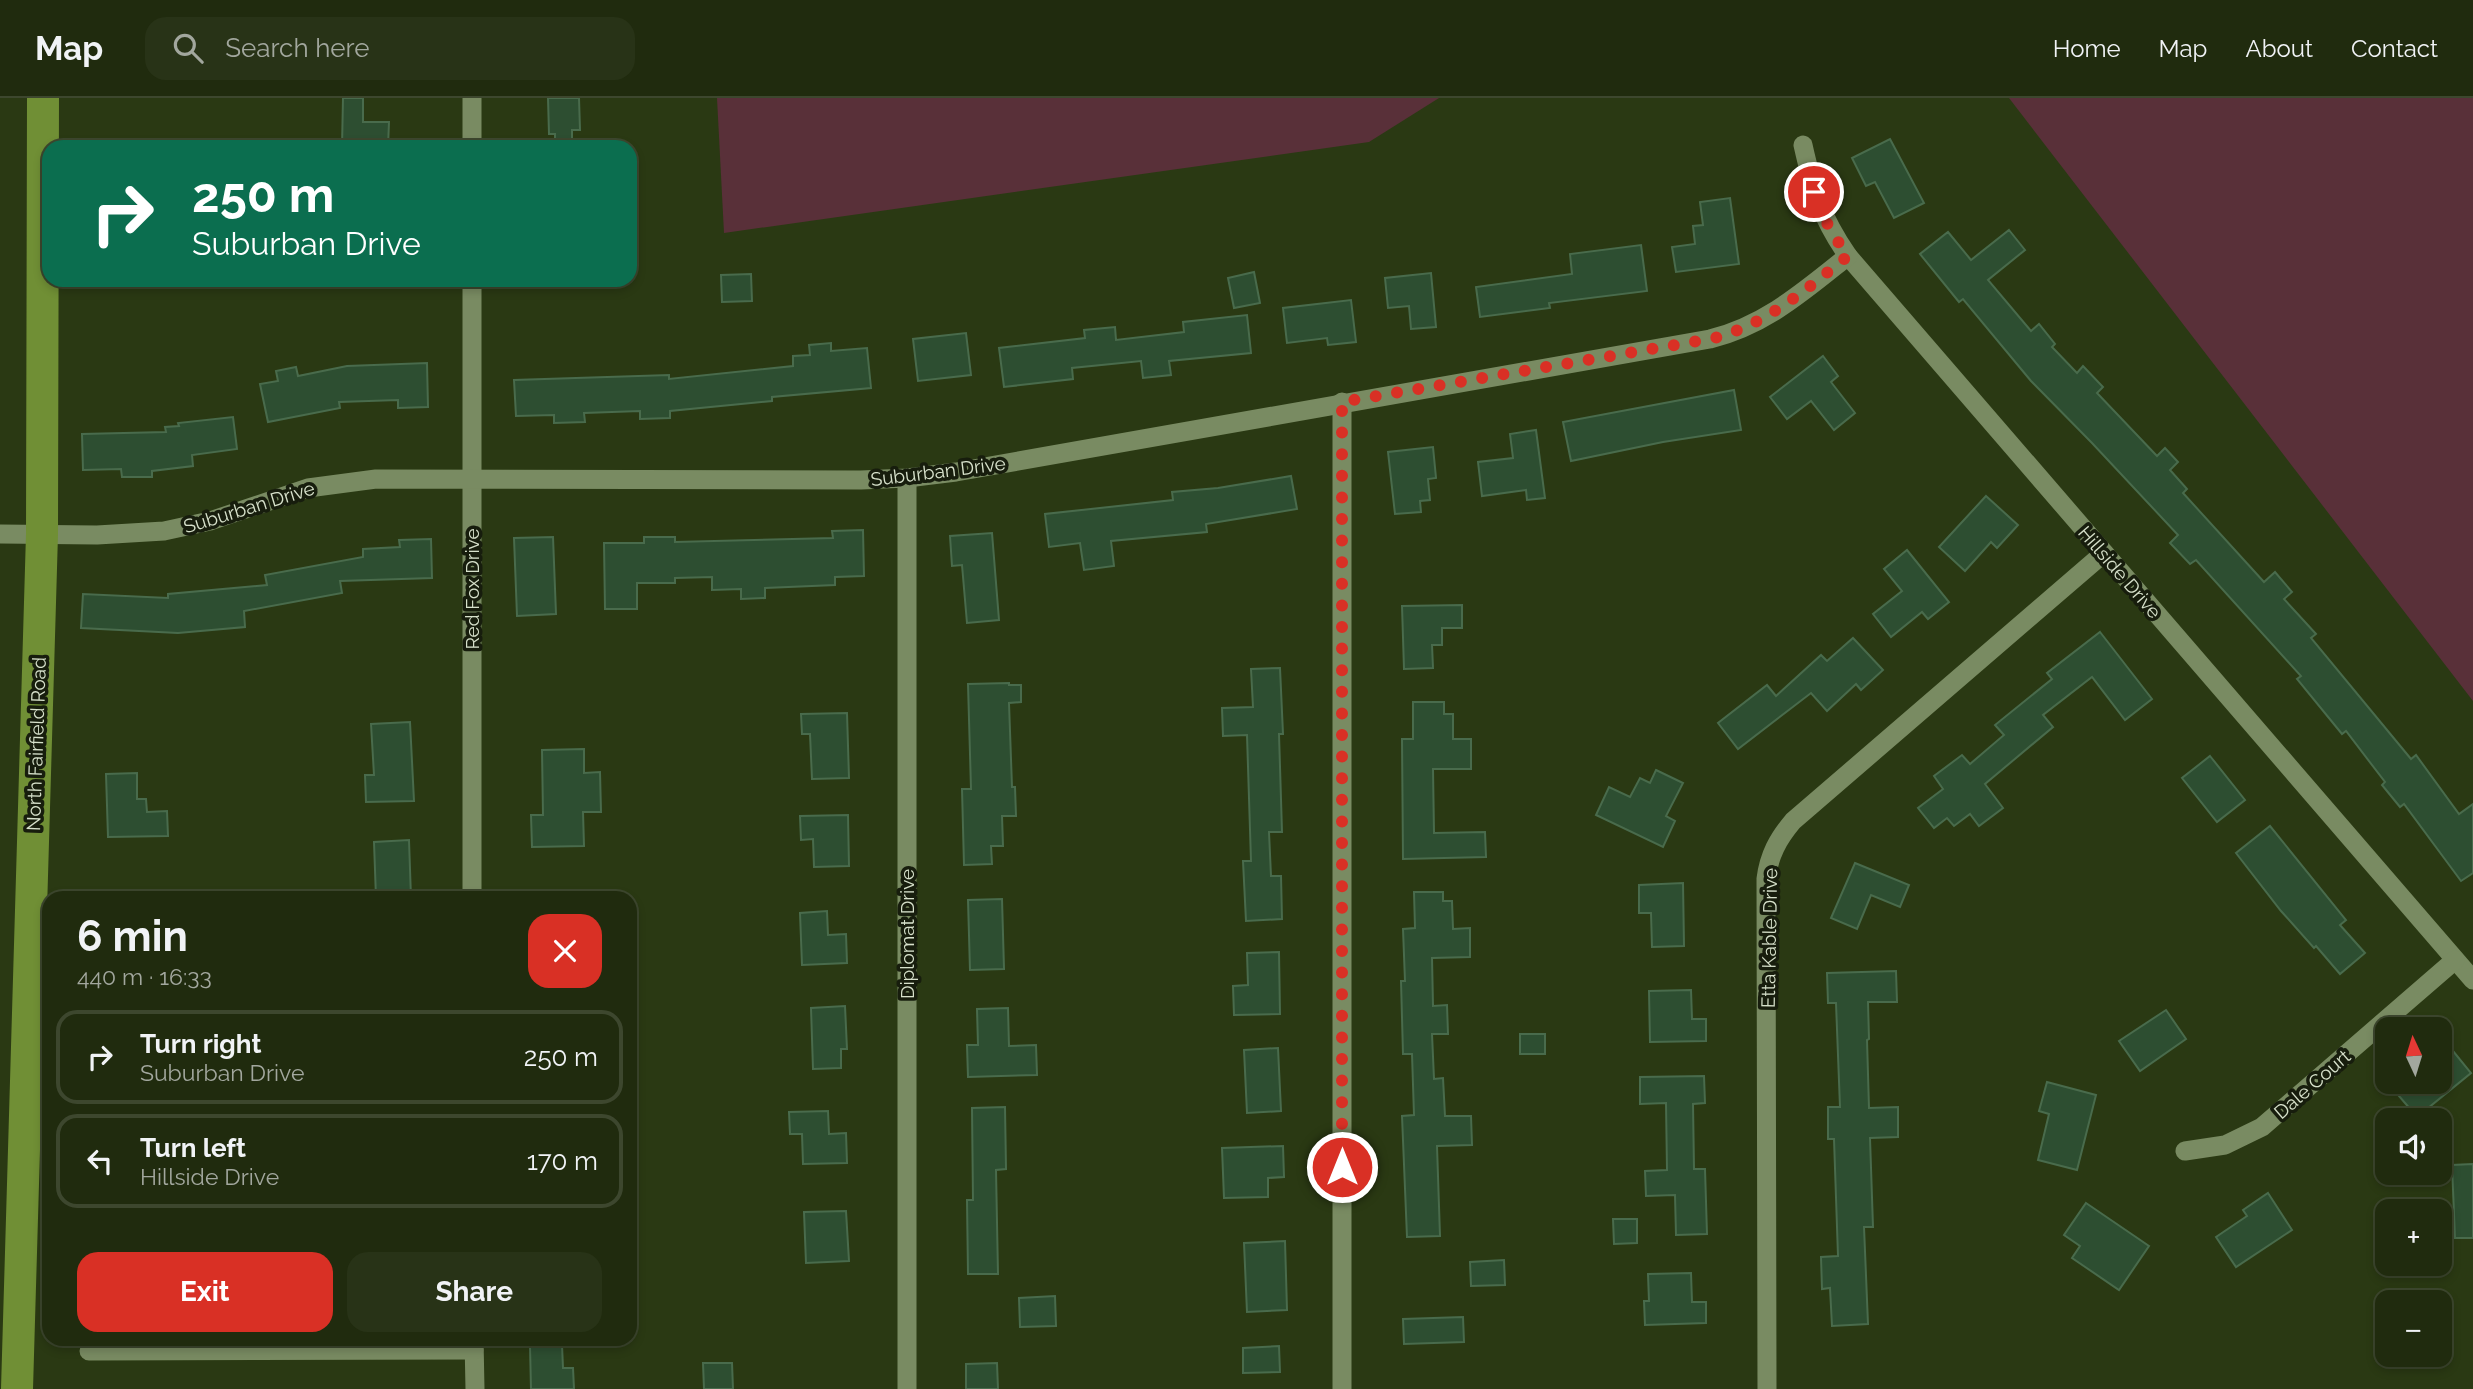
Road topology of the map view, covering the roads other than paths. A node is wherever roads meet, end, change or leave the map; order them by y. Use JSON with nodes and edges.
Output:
{"nodes":[{"id":1,"x":43,"y":98,"type":"edge"},
{"id":2,"x":472,"y":98,"type":"edge"},
{"id":3,"x":43,"y":140,"type":"edge"},
{"id":4,"x":472,"y":140,"type":"edge"},
{"id":5,"x":1803,"y":145,"type":"dead end"},
{"id":6,"x":1848,"y":256,"type":"junction"},
{"id":7,"x":42,"y":287,"type":"edge"},
{"id":8,"x":472,"y":287,"type":"edge"},
{"id":9,"x":1342,"y":402,"type":"junction"},
{"id":10,"x":907,"y":478,"type":"junction"},
{"id":11,"x":472,"y":479,"type":"junction"},
{"id":12,"x":0,"y":534,"type":"edge"},
{"id":13,"x":41,"y":534,"type":"junction"},
{"id":14,"x":2104,"y":552,"type":"junction"},
{"id":15,"x":472,"y":891,"type":"edge"},
{"id":16,"x":2455,"y":960,"type":"junction"},
{"id":17,"x":2473,"y":980,"type":"edge"},
{"id":18,"x":2185,"y":1151,"type":"dead end"},
{"id":19,"x":397,"y":1346,"type":"edge"},
{"id":20,"x":474,"y":1346,"type":"edge"},
{"id":21,"x":89,"y":1350,"type":"dead end"},
{"id":22,"x":17,"y":1389,"type":"edge"},
{"id":23,"x":475,"y":1389,"type":"edge"},
{"id":24,"x":907,"y":1389,"type":"edge"},
{"id":25,"x":1342,"y":1389,"type":"edge"},
{"id":26,"x":1767,"y":1389,"type":"edge"}],
"edges":[{"from":1,"to":3,"type":"main road","name":"North Fairfield Road"},
{"from":2,"to":4,"type":"street"},
{"from":5,"to":6,"type":"street","name":"Hillside Drive"},
{"from":6,"to":9,"type":"street","name":"Suburban Drive"},
{"from":6,"to":14,"type":"street","name":"Hillside Drive"},
{"from":7,"to":13,"type":"main road","name":"North Fairfield Road"},
{"from":8,"to":11,"type":"street","name":"Red Fox Drive"},
{"from":9,"to":10,"type":"street","name":"Suburban Drive"},
{"from":9,"to":25,"type":"street"},
{"from":10,"to":11,"type":"street","name":"Suburban Drive"},
{"from":10,"to":24,"type":"street","name":"Diplomat Drive"},
{"from":11,"to":13,"type":"street","name":"Suburban Drive"},
{"from":11,"to":15,"type":"street","name":"Red Fox Drive"},
{"from":12,"to":13,"type":"street","name":"Suburban Drive"},
{"from":13,"to":22,"type":"main road","name":"North Fairfield Road"},
{"from":14,"to":16,"type":"street","name":"Hillside Drive"},
{"from":14,"to":26,"type":"street","name":"Etta Kable Drive"},
{"from":16,"to":17,"type":"street","name":"Hillside Drive"},
{"from":16,"to":18,"type":"street","name":"Dale Court"},
{"from":19,"to":21,"type":"street"},
{"from":20,"to":23,"type":"street"}]}
